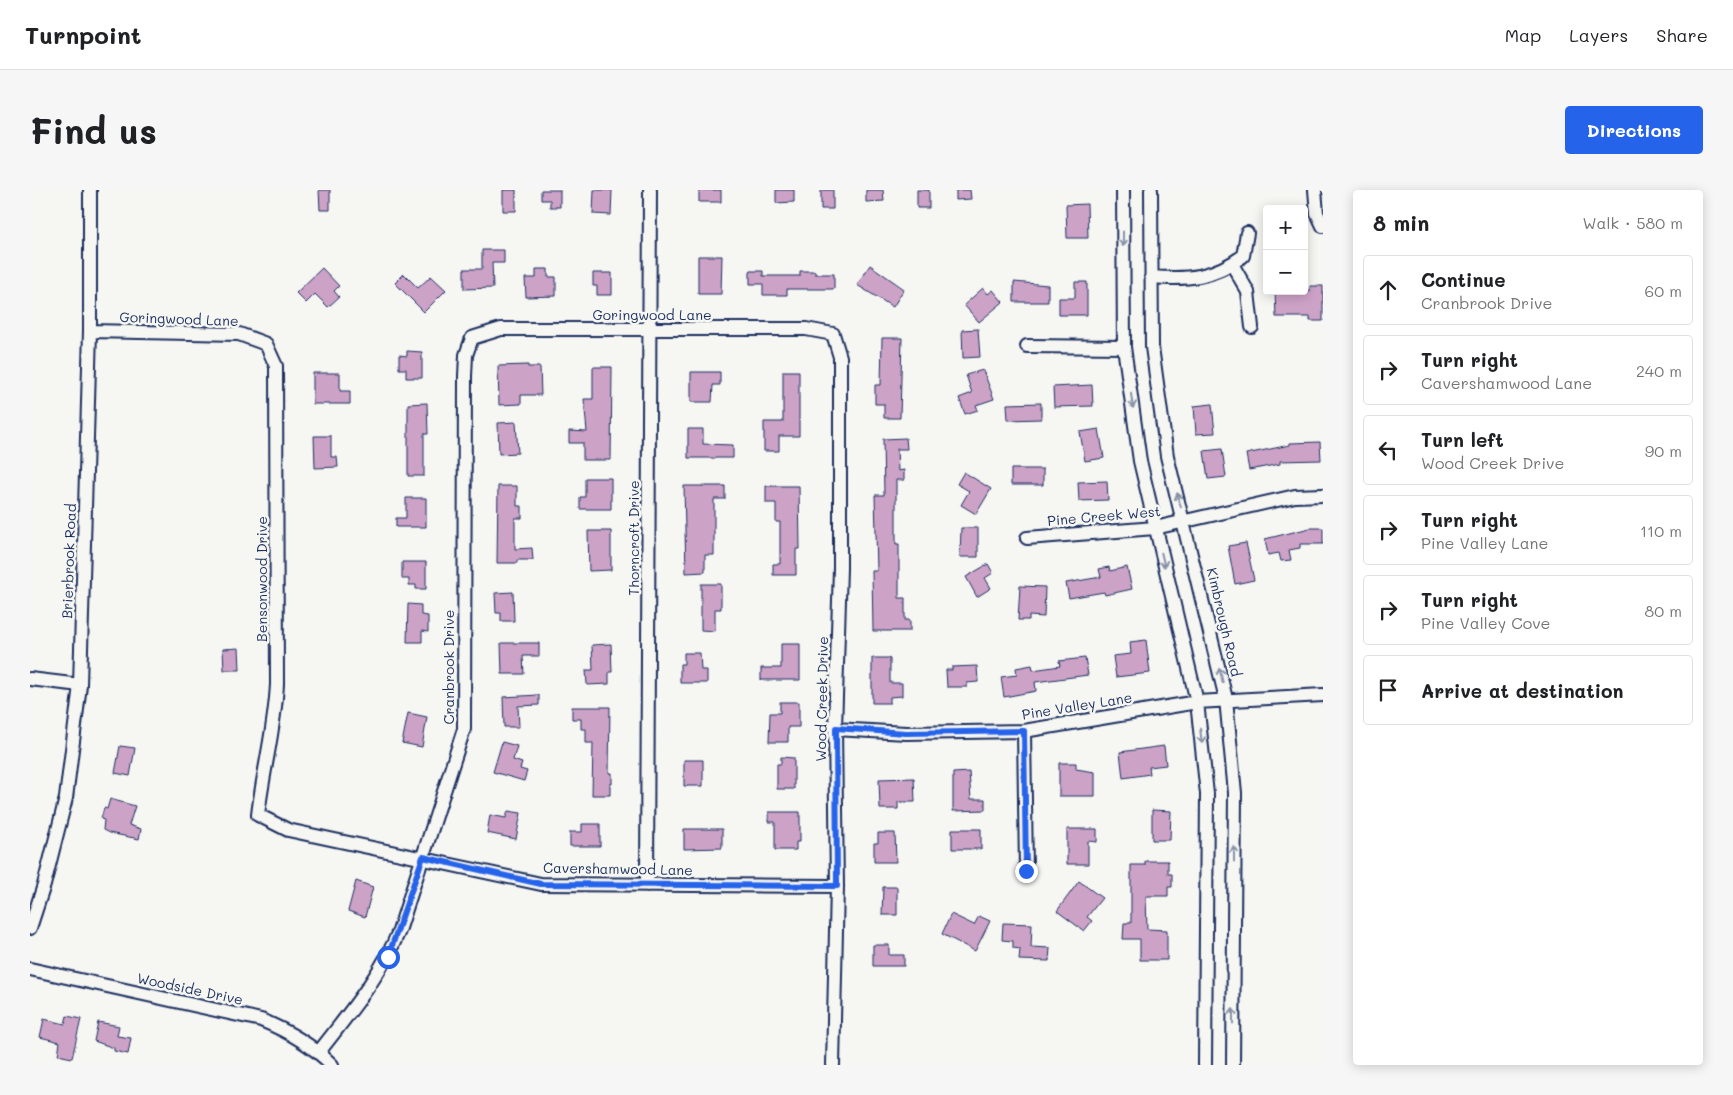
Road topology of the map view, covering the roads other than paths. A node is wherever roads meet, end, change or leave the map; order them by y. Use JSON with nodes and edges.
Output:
{"nodes":[{"id":1,"x":90,"y":190,"type":"edge"},
{"id":2,"x":650,"y":190,"type":"edge"},
{"id":3,"x":1123,"y":190,"type":"edge"},
{"id":4,"x":1151,"y":190,"type":"edge"},
{"id":5,"x":1314,"y":190,"type":"edge"},
{"id":6,"x":1323,"y":226,"type":"edge"},
{"id":7,"x":1248,"y":233,"type":"dead end"},
{"id":8,"x":1232,"y":264,"type":"junction"},
{"id":9,"x":1152,"y":277,"type":"junction"},
{"id":10,"x":1252,"y":327,"type":"dead end"},
{"id":11,"x":90,"y":330,"type":"junction"},
{"id":12,"x":650,"y":330,"type":"junction"},
{"id":13,"x":833,"y":334,"type":"joint"},
{"id":14,"x":472,"y":338,"type":"joint"},
{"id":15,"x":266,"y":344,"type":"joint"},
{"id":16,"x":1027,"y":346,"type":"dead end"},
{"id":17,"x":1124,"y":346,"type":"junction"},
{"id":18,"x":1323,"y":496,"type":"edge"},
{"id":19,"x":1185,"y":523,"type":"junction"},
{"id":20,"x":1155,"y":528,"type":"junction"},
{"id":21,"x":1026,"y":538,"type":"dead end"},
{"id":22,"x":30,"y":678,"type":"edge"},
{"id":23,"x":80,"y":685,"type":"junction"},
{"id":24,"x":1323,"y":695,"type":"edge"},
{"id":25,"x":1226,"y":699,"type":"junction"},
{"id":26,"x":1197,"y":702,"type":"junction"},
{"id":27,"x":836,"y":728,"type":"junction"},
{"id":28,"x":1024,"y":731,"type":"junction"},
{"id":29,"x":258,"y":815,"type":"joint"},
{"id":30,"x":423,"y":857,"type":"junction"},
{"id":31,"x":1026,"y":871,"type":"dead end"},
{"id":32,"x":647,"y":885,"type":"junction"},
{"id":33,"x":837,"y":886,"type":"junction"},
{"id":34,"x":30,"y":928,"type":"edge"},
{"id":35,"x":30,"y":969,"type":"edge"},
{"id":36,"x":319,"y":1052,"type":"junction"},
{"id":37,"x":332,"y":1065,"type":"edge"},
{"id":38,"x":833,"y":1065,"type":"edge"},
{"id":39,"x":1205,"y":1065,"type":"edge"},
{"id":40,"x":1233,"y":1065,"type":"edge"}],
"edges":[{"from":1,"to":11,"type":"street","name":"Brierbrook Road"},
{"from":2,"to":12,"type":"street","name":"Thorncroft Drive"},
{"from":3,"to":17,"type":"street","one_way":true},
{"from":4,"to":9,"type":"street","name":"Kimbrough Road"},
{"from":5,"to":6,"type":"street"},
{"from":7,"to":8,"type":"street"},
{"from":8,"to":9,"type":"street"},
{"from":8,"to":10,"type":"street"},
{"from":19,"to":9,"type":"street","name":"Kimbrough Road","one_way":true},
{"from":11,"to":15,"type":"street","name":"Goringwood Lane"},
{"from":11,"to":23,"type":"street","name":"Brierbrook Road"},
{"from":12,"to":13,"type":"street","name":"Goringwood Lane"},
{"from":12,"to":14,"type":"street","name":"Goringwood Lane"},
{"from":12,"to":32,"type":"street","name":"Thorncroft Drive"},
{"from":13,"to":27,"type":"street","name":"Wood Creek Drive"},
{"from":14,"to":30,"type":"street","name":"Cranbrook Drive"},
{"from":15,"to":29,"type":"street","name":"Bensonwood Drive"},
{"from":16,"to":17,"type":"street"},
{"from":17,"to":20,"type":"street","one_way":true},
{"from":18,"to":19,"type":"street","name":"Pine Creek West"},
{"from":19,"to":20,"type":"street","name":"Pine Creek West"},
{"from":25,"to":19,"type":"street","name":"Kimbrough Road","one_way":true},
{"from":20,"to":21,"type":"street","name":"Pine Creek West"},
{"from":20,"to":26,"type":"street","one_way":true},
{"from":22,"to":23,"type":"street"},
{"from":23,"to":34,"type":"street","name":"Brierbrook Road"},
{"from":24,"to":25,"type":"street","name":"Pine Valley Lane"},
{"from":25,"to":26,"type":"street","name":"Pine Valley Lane"},
{"from":40,"to":25,"type":"street","name":"Kimbrough Road","one_way":true},
{"from":26,"to":28,"type":"street","name":"Pine Valley Lane"},
{"from":26,"to":39,"type":"street","one_way":true},
{"from":27,"to":28,"type":"street","name":"Pine Valley Lane"},
{"from":27,"to":33,"type":"street","name":"Wood Creek Drive"},
{"from":28,"to":31,"type":"street"},
{"from":29,"to":30,"type":"street","name":"Cavershamwood Lane"},
{"from":30,"to":32,"type":"street","name":"Cavershamwood Lane"},
{"from":30,"to":36,"type":"street","name":"Cranbrook Drive"},
{"from":32,"to":33,"type":"street","name":"Cavershamwood Lane"},
{"from":33,"to":38,"type":"street","name":"Wood Creek Drive"},
{"from":35,"to":36,"type":"street","name":"Woodside Drive"},
{"from":36,"to":37,"type":"street","name":"Woodside Drive"}]}
